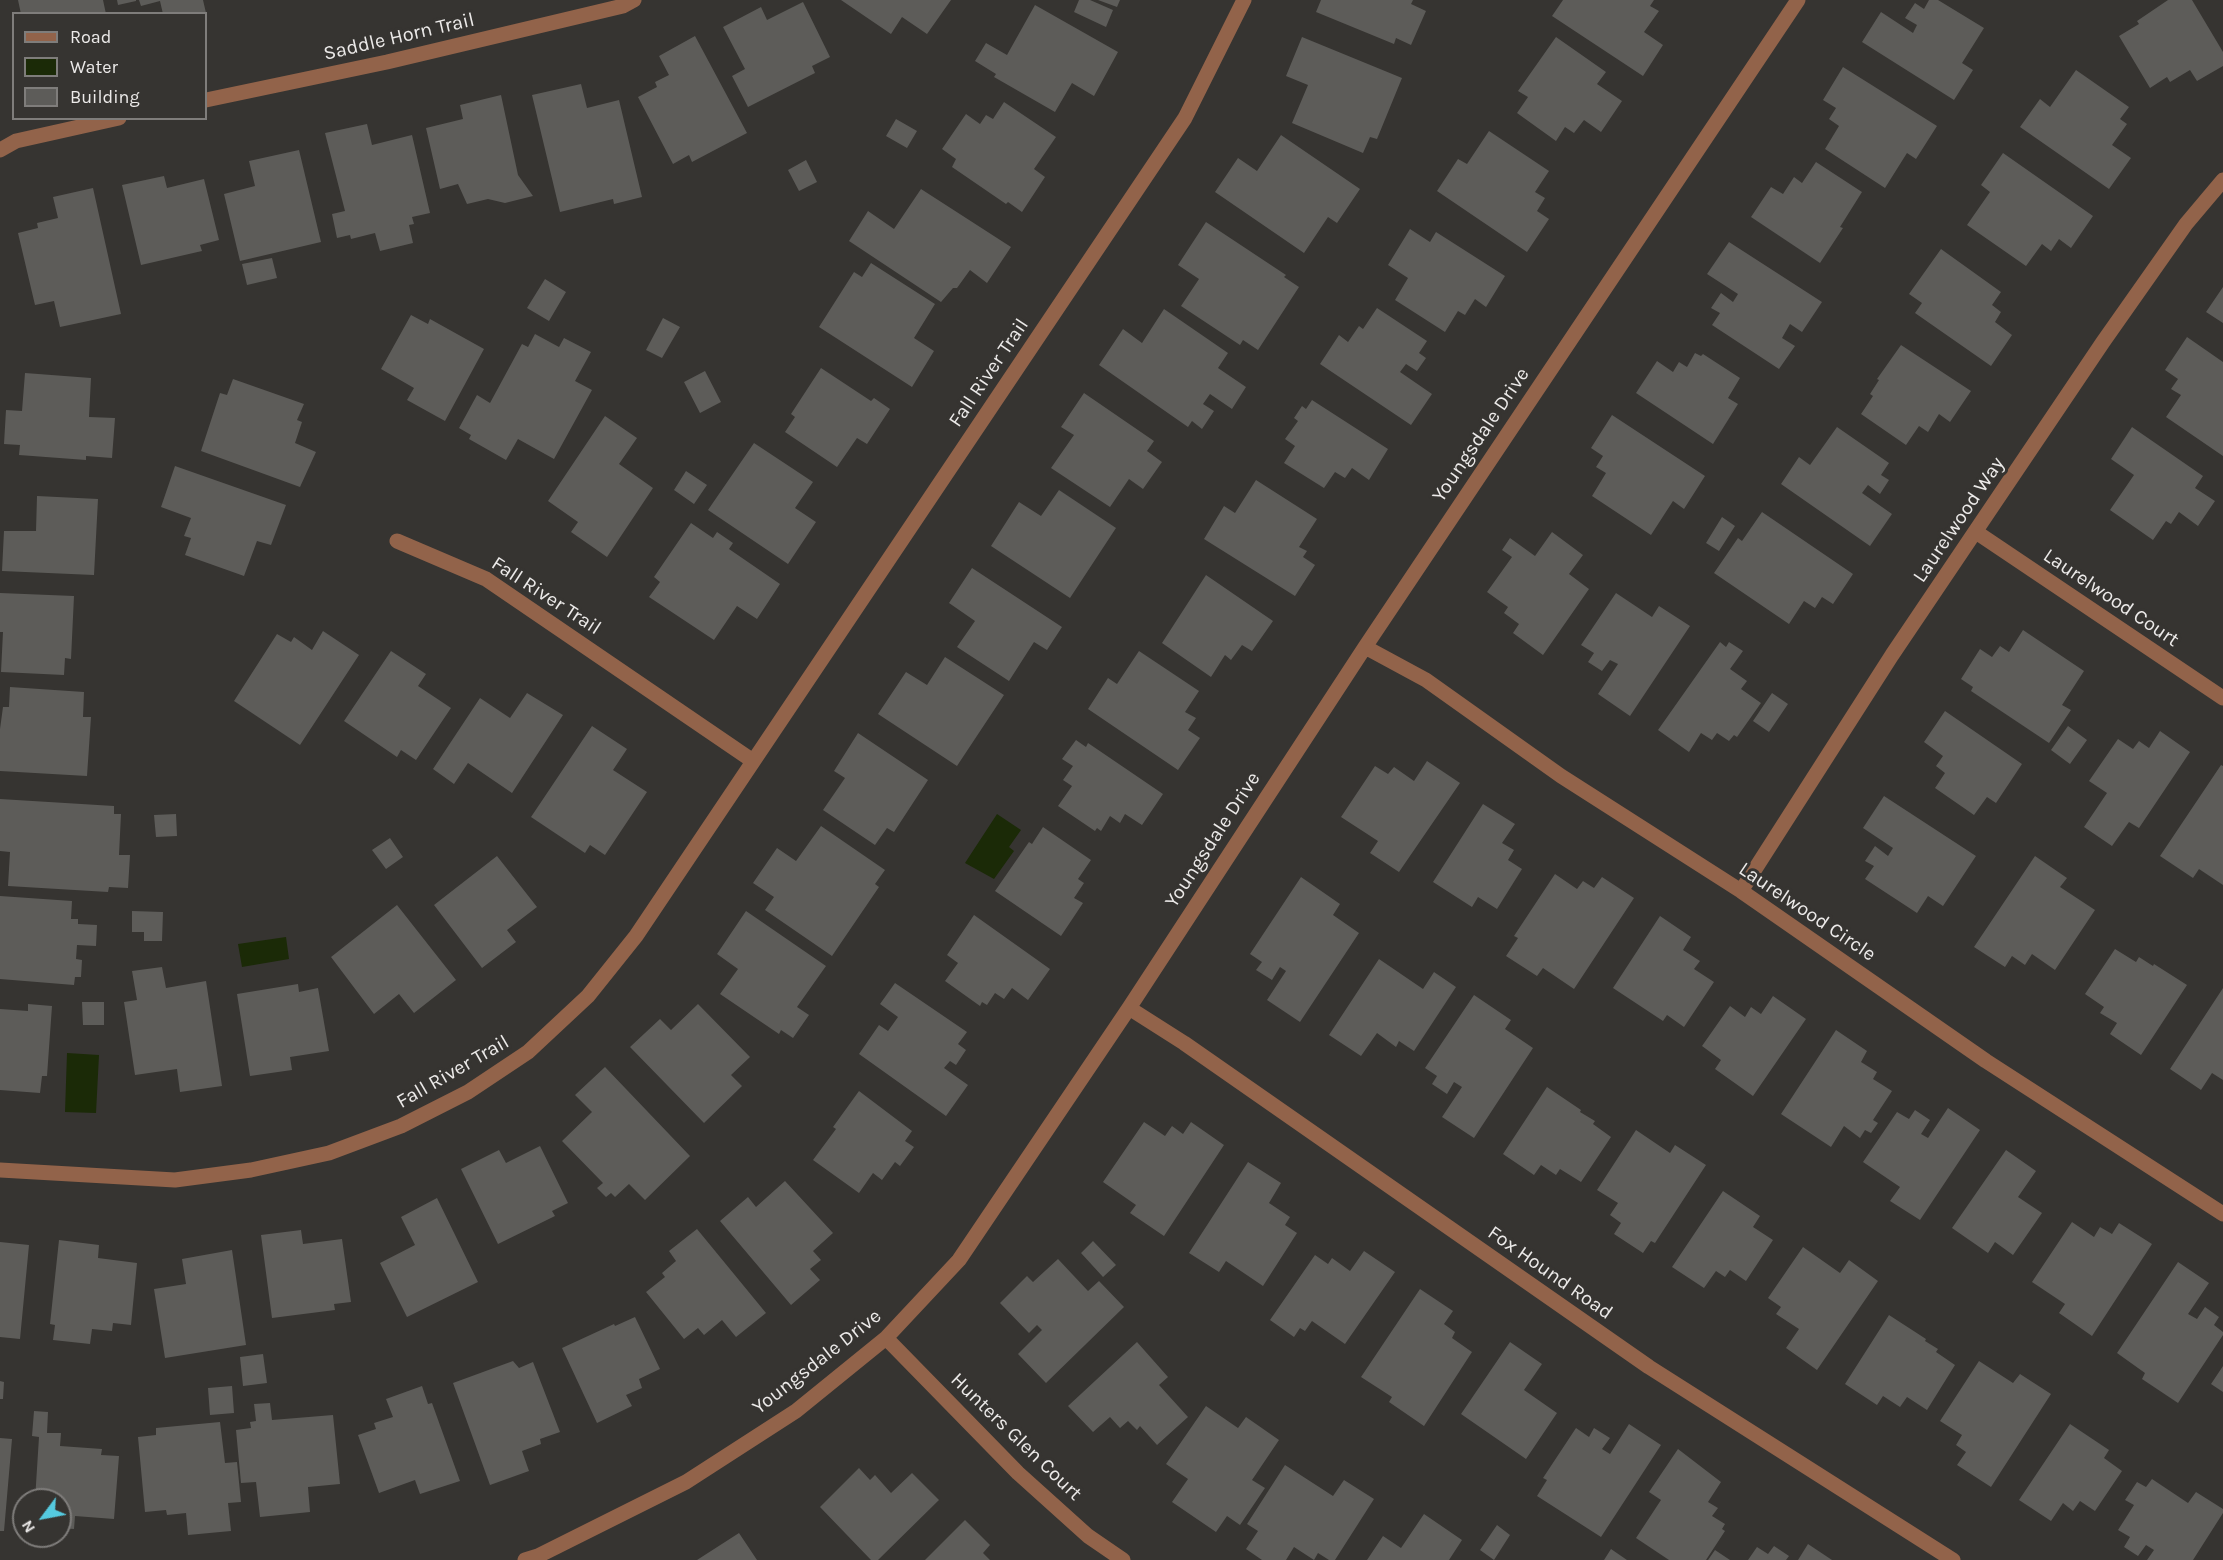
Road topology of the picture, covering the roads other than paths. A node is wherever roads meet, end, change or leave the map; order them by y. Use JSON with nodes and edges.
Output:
{"nodes":[{"id":1,"x":634,"y":0,"type":"edge"},
{"id":2,"x":1244,"y":0,"type":"edge"},
{"id":3,"x":1798,"y":0,"type":"edge"},
{"id":4,"x":207,"y":100,"type":"edge"},
{"id":5,"x":110,"y":120,"type":"edge"},
{"id":6,"x":0,"y":150,"type":"edge"},
{"id":7,"x":2223,"y":180,"type":"edge"},
{"id":8,"x":1976,"y":532,"type":"junction"},
{"id":9,"x":397,"y":541,"type":"dead end"},
{"id":10,"x":1365,"y":647,"type":"junction"},
{"id":11,"x":2223,"y":698,"type":"edge"},
{"id":12,"x":753,"y":761,"type":"junction"},
{"id":13,"x":1741,"y":891,"type":"junction"},
{"id":14,"x":1129,"y":1008,"type":"junction"},
{"id":15,"x":0,"y":1170,"type":"edge"},
{"id":16,"x":2223,"y":1214,"type":"edge"},
{"id":17,"x":886,"y":1338,"type":"junction"},
{"id":18,"x":534,"y":1559,"type":"edge"},
{"id":19,"x":1123,"y":1560,"type":"edge"},
{"id":20,"x":1953,"y":1560,"type":"edge"}],
"edges":[{"from":1,"to":4,"type":"street","name":"Saddle Horn Trail"},
{"from":2,"to":12,"type":"street","name":"Fall River Trail"},
{"from":3,"to":10,"type":"street","name":"Youngsdale Drive"},
{"from":5,"to":6,"type":"street"},
{"from":7,"to":8,"type":"street","name":"Laurelwood Way"},
{"from":8,"to":11,"type":"street","name":"Laurelwood Court"},
{"from":8,"to":13,"type":"street","name":"Laurelwood Way"},
{"from":9,"to":12,"type":"street","name":"Fall River Trail"},
{"from":10,"to":13,"type":"street","name":"Laurelwood Circle"},
{"from":10,"to":14,"type":"street","name":"Youngsdale Drive"},
{"from":12,"to":15,"type":"street","name":"Fall River Trail"},
{"from":13,"to":16,"type":"street","name":"Laurelwood Circle"},
{"from":14,"to":17,"type":"street","name":"Youngsdale Drive"},
{"from":14,"to":20,"type":"street","name":"Fox Hound Road"},
{"from":17,"to":18,"type":"street","name":"Youngsdale Drive"},
{"from":17,"to":19,"type":"street","name":"Hunters Glen Court"}]}
